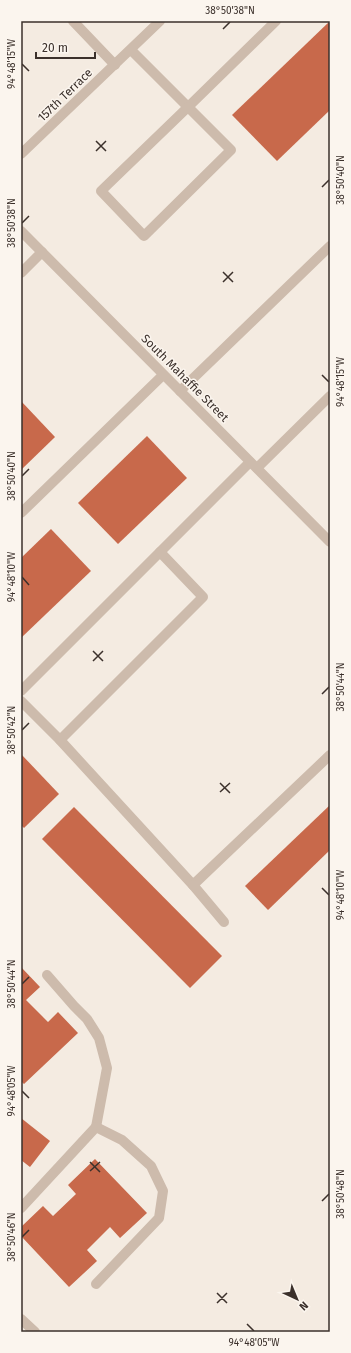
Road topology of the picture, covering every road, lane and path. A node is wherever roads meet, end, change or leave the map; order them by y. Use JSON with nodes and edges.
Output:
{"nodes":[{"id":1,"x":73,"y":21,"type":"edge"},
{"id":2,"x":160,"y":21,"type":"edge"},
{"id":3,"x":276,"y":21,"type":"edge"},
{"id":4,"x":131,"y":50,"type":"junction"},
{"id":5,"x":115,"y":65,"type":"junction"},
{"id":6,"x":188,"y":107,"type":"junction"},
{"id":7,"x":21,"y":154,"type":"edge"},
{"id":8,"x":21,"y":231,"type":"edge"},
{"id":9,"x":330,"y":246,"type":"edge"},
{"id":10,"x":42,"y":252,"type":"junction"},
{"id":11,"x":21,"y":273,"type":"edge"},
{"id":12,"x":163,"y":375,"type":"junction"},
{"id":13,"x":180,"y":391,"type":"junction"},
{"id":14,"x":330,"y":396,"type":"edge"},
{"id":15,"x":254,"y":465,"type":"junction"},
{"id":16,"x":21,"y":514,"type":"edge"},
{"id":17,"x":330,"y":542,"type":"edge"},
{"id":18,"x":160,"y":552,"type":"junction"},
{"id":19,"x":21,"y":691,"type":"edge"},
{"id":20,"x":21,"y":701,"type":"edge"},
{"id":21,"x":60,"y":740,"type":"junction"},
{"id":22,"x":330,"y":755,"type":"edge"},
{"id":23,"x":193,"y":885,"type":"junction"},
{"id":24,"x":224,"y":922,"type":"dead end"},
{"id":25,"x":47,"y":975,"type":"dead end"},
{"id":26,"x":96,"y":1128,"type":"junction"},
{"id":27,"x":21,"y":1208,"type":"edge"},
{"id":28,"x":96,"y":1284,"type":"dead end"},
{"id":29,"x":21,"y":1319,"type":"edge"},
{"id":30,"x":35,"y":1332,"type":"edge"}],
"edges":[{"from":1,"to":5,"type":"street"},
{"from":2,"to":4,"type":"street","name":"157th Terrace"},
{"from":3,"to":6,"type":"street"},
{"from":4,"to":5,"type":"street","name":"157th Terrace"},
{"from":4,"to":6,"type":"street"},
{"from":5,"to":7,"type":"street","name":"157th Terrace"},
{"from":6,"to":6,"type":"street"},
{"from":8,"to":10,"type":"street","name":"South Mahaffie Street"},
{"from":9,"to":13,"type":"street"},
{"from":10,"to":11,"type":"street"},
{"from":10,"to":12,"type":"street","name":"South Mahaffie Street"},
{"from":12,"to":13,"type":"street","name":"South Mahaffie Street"},
{"from":12,"to":16,"type":"street"},
{"from":13,"to":15,"type":"street","name":"South Mahaffie Street"},
{"from":14,"to":15,"type":"street"},
{"from":15,"to":17,"type":"street","name":"South Mahaffie Street"},
{"from":15,"to":18,"type":"street"},
{"from":18,"to":19,"type":"street"},
{"from":18,"to":21,"type":"street"},
{"from":20,"to":21,"type":"street"},
{"from":21,"to":23,"type":"street"},
{"from":22,"to":23,"type":"street"},
{"from":23,"to":24,"type":"street"},
{"from":25,"to":26,"type":"street"},
{"from":26,"to":27,"type":"street"},
{"from":26,"to":28,"type":"street"},
{"from":29,"to":30,"type":"street"}]}
